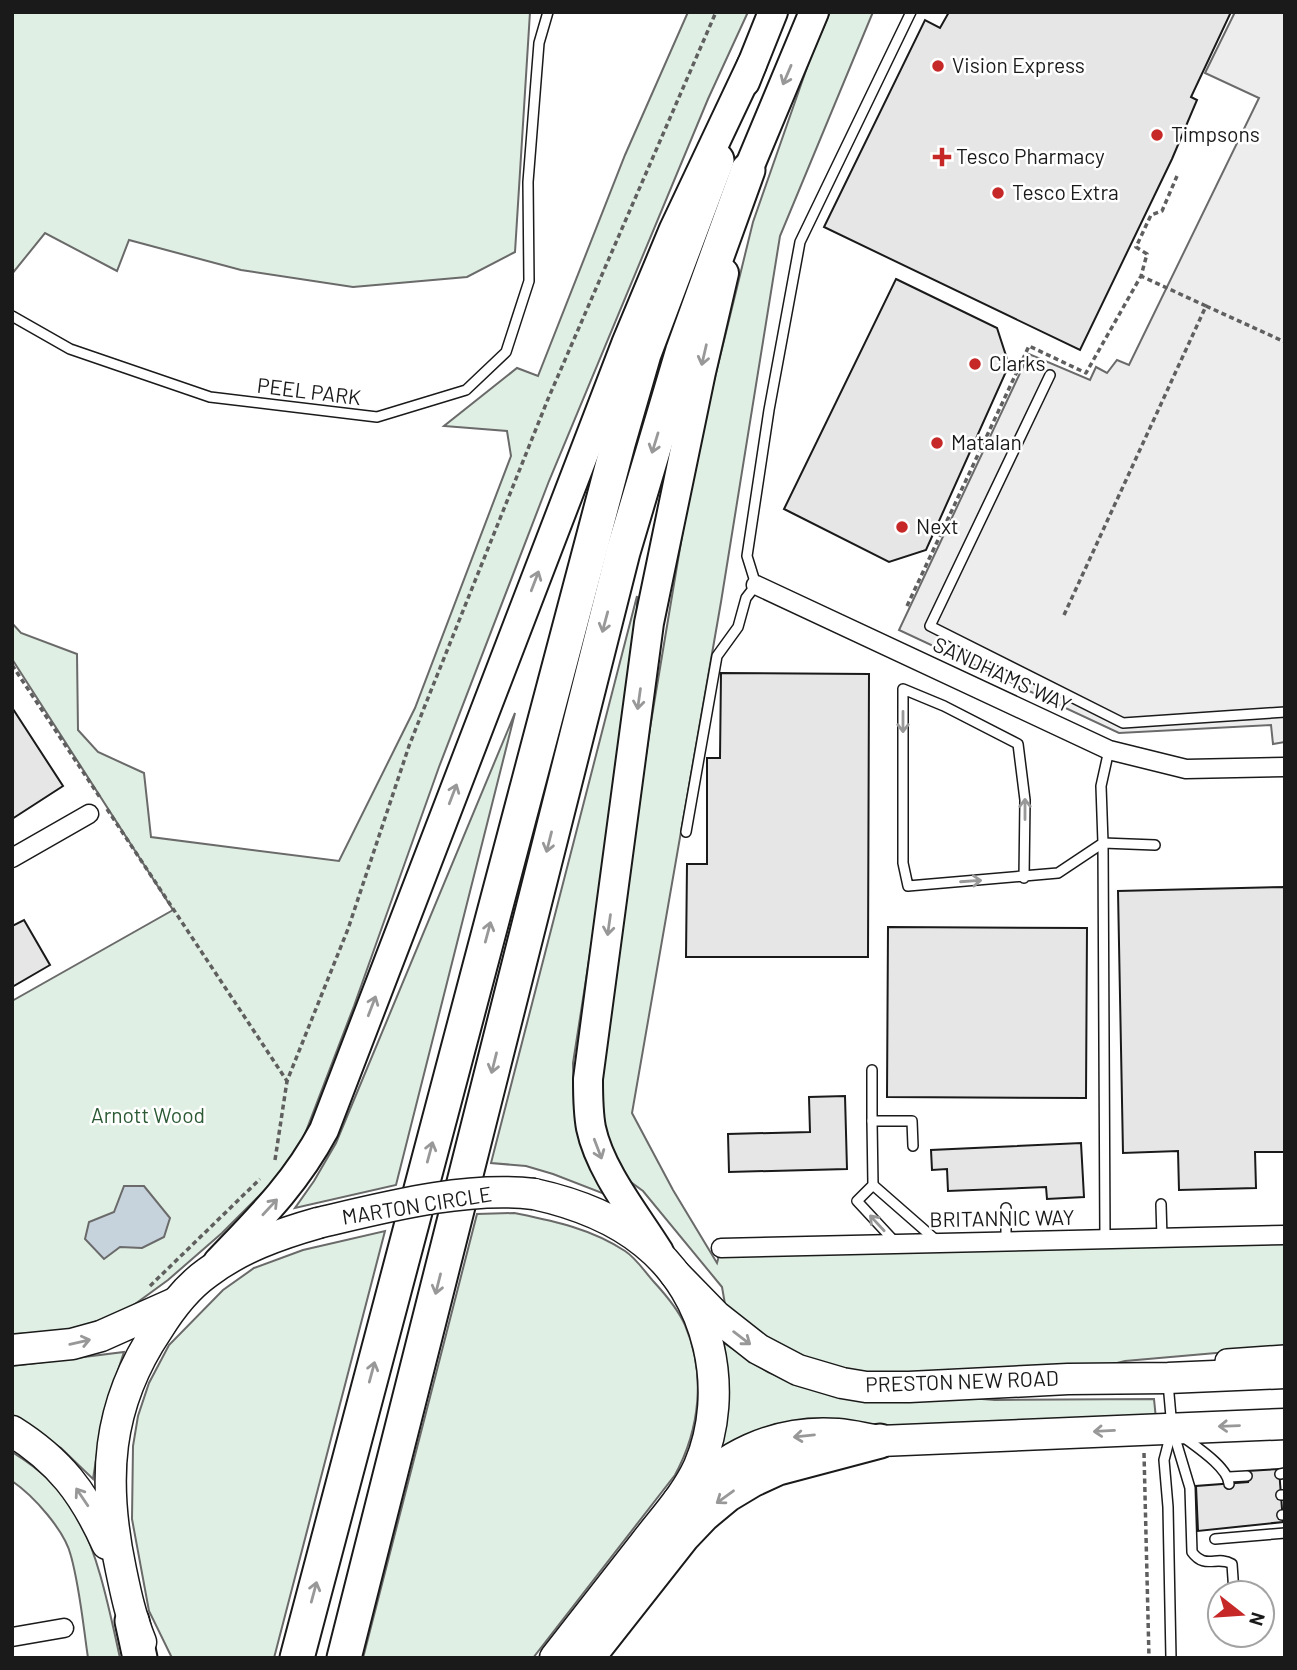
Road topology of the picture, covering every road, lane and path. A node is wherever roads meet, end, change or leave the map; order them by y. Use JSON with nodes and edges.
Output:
{"nodes":[{"id":1,"x":548,"y":12,"type":"edge"},
{"id":2,"x":716,"y":12,"type":"edge"},
{"id":3,"x":773,"y":12,"type":"edge"},
{"id":4,"x":814,"y":12,"type":"edge"},
{"id":5,"x":911,"y":12,"type":"edge"},
{"id":6,"x":751,"y":64,"type":"junction"},
{"id":7,"x":717,"y":160,"type":"joint"},
{"id":8,"x":748,"y":170,"type":"junction"},
{"id":9,"x":1177,"y":176,"type":"dead end"},
{"id":10,"x":1141,"y":276,"type":"junction"},
{"id":11,"x":1206,"y":306,"type":"junction"},
{"id":12,"x":12,"y":316,"type":"edge"},
{"id":13,"x":1285,"y":342,"type":"edge"},
{"id":14,"x":1050,"y":375,"type":"dead end"},
{"id":15,"x":755,"y":585,"type":"junction"},
{"id":16,"x":907,"y":606,"type":"dead end"},
{"id":17,"x":1064,"y":615,"type":"dead end"},
{"id":18,"x":12,"y":665,"type":"edge"},
{"id":19,"x":1285,"y":712,"type":"edge"},
{"id":20,"x":1109,"y":750,"type":"junction"},
{"id":21,"x":1285,"y":767,"type":"edge"},
{"id":22,"x":89,"y":814,"type":"dead end"},
{"id":23,"x":686,"y":832,"type":"dead end"},
{"id":24,"x":1103,"y":843,"type":"junction"},
{"id":25,"x":1155,"y":845,"type":"dead end"},
{"id":26,"x":12,"y":858,"type":"edge"},
{"id":27,"x":1024,"y":877,"type":"junction"},
{"id":28,"x":872,"y":1070,"type":"dead end"},
{"id":29,"x":287,"y":1081,"type":"junction"},
{"id":30,"x":872,"y":1121,"type":"junction"},
{"id":31,"x":913,"y":1146,"type":"dead end"},
{"id":32,"x":275,"y":1164,"type":"dead end"},
{"id":33,"x":265,"y":1173,"type":"dead end"},
{"id":34,"x":873,"y":1185,"type":"junction"},
{"id":35,"x":1161,"y":1204,"type":"dead end"},
{"id":36,"x":1006,"y":1208,"type":"dead end"},
{"id":37,"x":1285,"y":1235,"type":"edge"},
{"id":38,"x":1162,"y":1238,"type":"junction"},
{"id":39,"x":1006,"y":1241,"type":"junction"},
{"id":40,"x":1105,"y":1241,"type":"junction"},
{"id":41,"x":939,"y":1243,"type":"junction"},
{"id":42,"x":897,"y":1244,"type":"junction"},
{"id":43,"x":721,"y":1248,"type":"dead end"},
{"id":44,"x":670,"y":1267,"type":"junction"},
{"id":45,"x":206,"y":1274,"type":"junction"},
{"id":46,"x":143,"y":1293,"type":"dead end"},
{"id":47,"x":175,"y":1303,"type":"junction"},
{"id":48,"x":12,"y":1350,"type":"edge"},
{"id":49,"x":1285,"y":1357,"type":"edge"},
{"id":50,"x":1285,"y":1373,"type":"edge"},
{"id":51,"x":1168,"y":1378,"type":"junction"},
{"id":52,"x":1285,"y":1424,"type":"edge"},
{"id":53,"x":1158,"y":1429,"type":"junction"},
{"id":54,"x":12,"y":1431,"type":"edge"},
{"id":55,"x":880,"y":1441,"type":"junction"},
{"id":56,"x":1247,"y":1476,"type":"dead end"},
{"id":57,"x":678,"y":1501,"type":"junction"},
{"id":58,"x":1285,"y":1533,"type":"edge"},
{"id":59,"x":1215,"y":1539,"type":"dead end"},
{"id":60,"x":1234,"y":1579,"type":"edge"},
{"id":61,"x":123,"y":1580,"type":"junction"},
{"id":62,"x":132,"y":1621,"type":"junction"},
{"id":63,"x":64,"y":1628,"type":"dead end"},
{"id":64,"x":12,"y":1637,"type":"edge"},
{"id":65,"x":141,"y":1658,"type":"edge"},
{"id":66,"x":148,"y":1658,"type":"edge"},
{"id":67,"x":297,"y":1658,"type":"edge"},
{"id":68,"x":344,"y":1658,"type":"edge"},
{"id":69,"x":555,"y":1658,"type":"edge"},
{"id":70,"x":587,"y":1658,"type":"edge"},
{"id":71,"x":1149,"y":1658,"type":"edge"},
{"id":72,"x":1171,"y":1658,"type":"edge"}],
"edges":[{"from":1,"to":12,"type":"lane","name":"PEEL PARK"},
{"from":2,"to":29,"type":"path"},
{"from":3,"to":6,"type":"main road"},
{"from":4,"to":8,"type":"main road","one_way":true},
{"from":5,"to":15,"type":"lane"},
{"from":6,"to":7,"type":"main road"},
{"from":45,"to":6,"type":"main road","one_way":true},
{"from":67,"to":7,"type":"highway","one_way":true},
{"from":8,"to":44,"type":"main road","one_way":true},
{"from":8,"to":68,"type":"highway","one_way":true},
{"from":9,"to":10,"type":"path"},
{"from":10,"to":11,"type":"path"},
{"from":10,"to":16,"type":"path"},
{"from":11,"to":13,"type":"path"},
{"from":11,"to":17,"type":"path"},
{"from":14,"to":19,"type":"lane"},
{"from":15,"to":20,"type":"street","name":"SANDHAMS WAY"},
{"from":15,"to":23,"type":"lane"},
{"from":18,"to":29,"type":"path"},
{"from":20,"to":21,"type":"street","name":"SANDHAMS WAY"},
{"from":20,"to":24,"type":"lane"},
{"from":22,"to":26,"type":"street"},
{"from":24,"to":25,"type":"lane"},
{"from":24,"to":27,"type":"lane"},
{"from":24,"to":40,"type":"lane"},
{"from":27,"to":27,"type":"lane","one_way":true},
{"from":28,"to":30,"type":"lane"},
{"from":29,"to":32,"type":"path"},
{"from":30,"to":31,"type":"lane"},
{"from":30,"to":34,"type":"lane"},
{"from":33,"to":46,"type":"path"},
{"from":34,"to":41,"type":"lane"},
{"from":42,"to":34,"type":"lane","one_way":true},
{"from":35,"to":38,"type":"lane"},
{"from":36,"to":39,"type":"lane"},
{"from":37,"to":38,"type":"street","name":"BRITANNIC WAY"},
{"from":38,"to":40,"type":"street","name":"BRITANNIC WAY"},
{"from":39,"to":40,"type":"street","name":"BRITANNIC WAY"},
{"from":39,"to":41,"type":"street","name":"BRITANNIC WAY"},
{"from":41,"to":42,"type":"street","name":"BRITANNIC WAY"},
{"from":42,"to":43,"type":"street","name":"BRITANNIC WAY"},
{"from":44,"to":45,"type":"highway","name":"MARTON CIRCLE","bridge":true},
{"from":44,"to":51,"type":"highway","name":"PRESTON NEW ROAD","one_way":true},
{"from":44,"to":57,"type":"highway","name":"MARTON CIRCLE"},
{"from":45,"to":47,"type":"highway","name":"MARTON CIRCLE"},
{"from":48,"to":47,"type":"highway","one_way":true},
{"from":47,"to":61,"type":"highway","name":"MARTON CIRCLE"},
{"from":49,"to":51,"type":"street"},
{"from":50,"to":51,"type":"highway","name":"PRESTON NEW ROAD"},
{"from":51,"to":53,"type":"lane"},
{"from":52,"to":53,"type":"highway","one_way":true},
{"from":53,"to":55,"type":"highway","one_way":true},
{"from":53,"to":56,"type":"lane"},
{"from":53,"to":60,"type":"lane"},
{"from":53,"to":71,"type":"path"},
{"from":53,"to":72,"type":"lane"},
{"from":61,"to":54,"type":"highway","one_way":true},
{"from":55,"to":57,"type":"highway","one_way":true},
{"from":55,"to":70,"type":"highway","one_way":true},
{"from":57,"to":69,"type":"highway","name":"MARTON CIRCLE"},
{"from":58,"to":59,"type":"lane"},
{"from":61,"to":62,"type":"highway","name":"MARTON CIRCLE"},
{"from":62,"to":65,"type":"highway"},
{"from":62,"to":66,"type":"highway","name":"MARTON CIRCLE"},
{"from":63,"to":64,"type":"street"}]}
